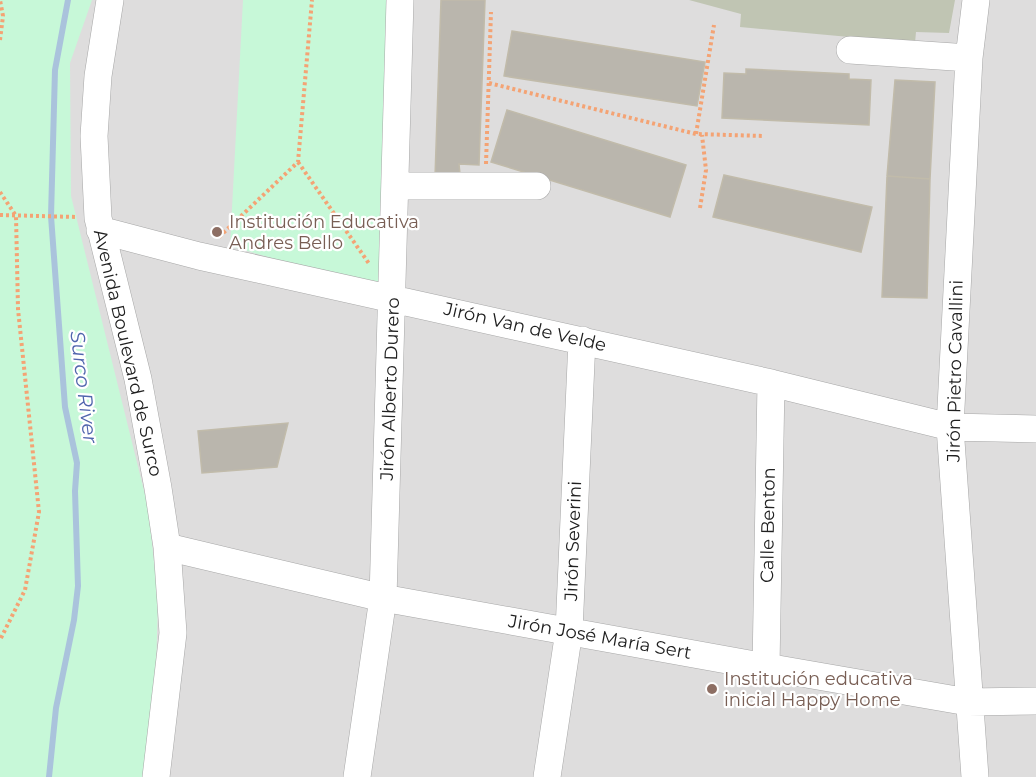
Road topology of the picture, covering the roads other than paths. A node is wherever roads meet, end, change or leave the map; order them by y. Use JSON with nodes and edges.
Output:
{"nodes":[{"id":1,"x":110,"y":0,"type":"edge"},
{"id":2,"x":399,"y":0,"type":"edge"},
{"id":3,"x":976,"y":0,"type":"edge"},
{"id":4,"x":850,"y":50,"type":"dead end"},
{"id":5,"x":969,"y":58,"type":"junction"},
{"id":6,"x":395,"y":186,"type":"junction"},
{"id":7,"x":537,"y":186,"type":"dead end"},
{"id":8,"x":100,"y":230,"type":"junction"},
{"id":9,"x":393,"y":297,"type":"junction"},
{"id":10,"x":582,"y":340,"type":"junction"},
{"id":11,"x":771,"y":383,"type":"junction"},
{"id":12,"x":950,"y":427,"type":"junction"},
{"id":13,"x":1036,"y":429,"type":"edge"},
{"id":14,"x":167,"y":547,"type":"junction"},
{"id":15,"x":383,"y":598,"type":"junction"},
{"id":16,"x":569,"y":631,"type":"junction"},
{"id":17,"x":766,"y":667,"type":"junction"},
{"id":18,"x":1036,"y":700,"type":"edge"},
{"id":19,"x":968,"y":702,"type":"junction"},
{"id":20,"x":156,"y":777,"type":"edge"},
{"id":21,"x":357,"y":777,"type":"edge"},
{"id":22,"x":547,"y":777,"type":"edge"},
{"id":23,"x":975,"y":777,"type":"edge"}],
"edges":[{"from":1,"to":8,"type":"street","name":"Avenida Boulevard de Surco"},
{"from":2,"to":6,"type":"street","name":"Jirón Alberto Durero"},
{"from":3,"to":5,"type":"street","name":"Jirón Pietro Cavallini"},
{"from":4,"to":5,"type":"street"},
{"from":5,"to":12,"type":"street","name":"Jirón Pietro Cavallini"},
{"from":6,"to":7,"type":"street"},
{"from":6,"to":9,"type":"street","name":"Jirón Alberto Durero"},
{"from":8,"to":9,"type":"street","name":"Jirón Van de Velde"},
{"from":8,"to":14,"type":"street","name":"Avenida Boulevard de Surco"},
{"from":9,"to":10,"type":"street","name":"Jirón Van de Velde"},
{"from":9,"to":15,"type":"street","name":"Jirón Alberto Durero"},
{"from":10,"to":11,"type":"street","name":"Jirón Van de Velde"},
{"from":10,"to":16,"type":"street","name":"Jirón Severini"},
{"from":11,"to":12,"type":"street","name":"Jirón Van de Velde"},
{"from":11,"to":17,"type":"street","name":"Calle Benton"},
{"from":12,"to":13,"type":"street","name":"Jirón Van de Velde"},
{"from":12,"to":19,"type":"street","name":"Jirón Pietro Cavallini"},
{"from":14,"to":15,"type":"street","name":"Jirón José María Sert"},
{"from":14,"to":20,"type":"street","name":"Avenida Boulevard de Surco"},
{"from":15,"to":16,"type":"street","name":"Jirón José María Sert"},
{"from":15,"to":21,"type":"street","name":"Jirón Alberto Durero"},
{"from":16,"to":17,"type":"street","name":"Jirón José María Sert"},
{"from":16,"to":22,"type":"street","name":"Jirón Severini"},
{"from":17,"to":19,"type":"street","name":"Jirón José María Sert"},
{"from":18,"to":19,"type":"street","name":"Jirón José María Sert"},
{"from":19,"to":23,"type":"street","name":"Jirón Pietro Cavallini"}]}
